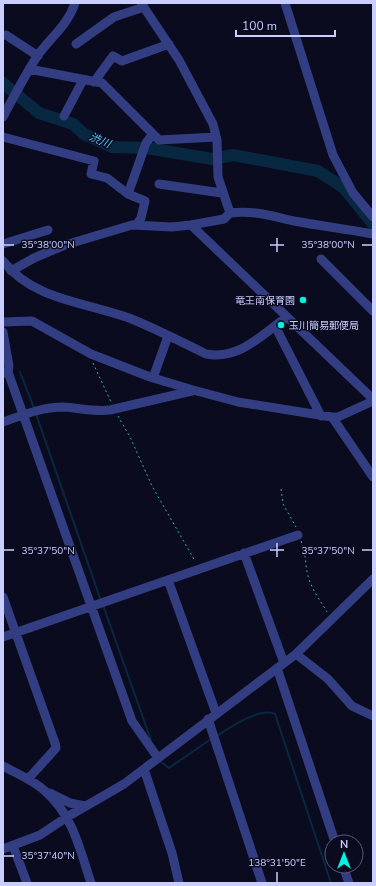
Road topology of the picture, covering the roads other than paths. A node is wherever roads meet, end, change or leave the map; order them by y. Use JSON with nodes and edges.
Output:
{"nodes":[{"id":1,"x":75,"y":3,"type":"edge"},
{"id":2,"x":285,"y":3,"type":"edge"},
{"id":3,"x":143,"y":5,"type":"edge"},
{"id":4,"x":6,"y":35,"type":"dead end"},
{"id":5,"x":76,"y":44,"type":"dead end"},
{"id":6,"x":169,"y":44,"type":"junction"},
{"id":7,"x":38,"y":56,"type":"junction"},
{"id":8,"x":29,"y":69,"type":"junction"},
{"id":9,"x":83,"y":80,"type":"junction"},
{"id":10,"x":94,"y":82,"type":"junction"},
{"id":11,"x":64,"y":116,"type":"dead end"},
{"id":12,"x":3,"y":117,"type":"edge"},
{"id":13,"x":152,"y":135,"type":"junction"},
{"id":14,"x":3,"y":137,"type":"edge"},
{"id":15,"x":216,"y":137,"type":"junction"},
{"id":16,"x":159,"y":184,"type":"dead end"},
{"id":17,"x":128,"y":194,"type":"junction"},
{"id":18,"x":222,"y":194,"type":"junction"},
{"id":19,"x":230,"y":213,"type":"junction"},
{"id":20,"x":373,"y":217,"type":"edge"},
{"id":21,"x":136,"y":225,"type":"junction"},
{"id":22,"x":191,"y":226,"type":"junction"},
{"id":23,"x":48,"y":230,"type":"dead end"},
{"id":24,"x":373,"y":234,"type":"edge"},
{"id":25,"x":3,"y":244,"type":"edge"},
{"id":26,"x":321,"y":259,"type":"dead end"},
{"id":27,"x":3,"y":261,"type":"edge"},
{"id":28,"x":11,"y":271,"type":"junction"},
{"id":29,"x":373,"y":311,"type":"edge"},
{"id":30,"x":287,"y":317,"type":"junction"},
{"id":31,"x":3,"y":322,"type":"edge"},
{"id":32,"x":275,"y":326,"type":"junction"},
{"id":33,"x":3,"y":332,"type":"edge"},
{"id":34,"x":168,"y":336,"type":"junction"},
{"id":35,"x":5,"y":373,"type":"edge"},
{"id":36,"x":153,"y":378,"type":"junction"},
{"id":37,"x":193,"y":390,"type":"junction"},
{"id":38,"x":373,"y":400,"type":"edge"},
{"id":39,"x":23,"y":415,"type":"junction"},
{"id":40,"x":321,"y":416,"type":"junction"},
{"id":41,"x":332,"y":417,"type":"junction"},
{"id":42,"x":3,"y":422,"type":"edge"},
{"id":43,"x":373,"y":476,"type":"edge"},
{"id":44,"x":298,"y":534,"type":"road end"},
{"id":45,"x":244,"y":553,"type":"junction"},
{"id":46,"x":373,"y":579,"type":"edge"},
{"id":47,"x":168,"y":580,"type":"junction"},
{"id":48,"x":3,"y":597,"type":"edge"},
{"id":49,"x":91,"y":607,"type":"junction"},
{"id":50,"x":16,"y":632,"type":"junction"},
{"id":51,"x":3,"y":637,"type":"edge"},
{"id":52,"x":296,"y":654,"type":"junction"},
{"id":53,"x":281,"y":666,"type":"junction"},
{"id":54,"x":216,"y":713,"type":"junction"},
{"id":55,"x":373,"y":716,"type":"edge"},
{"id":56,"x":208,"y":719,"type":"junction"},
{"id":57,"x":158,"y":758,"type":"junction"},
{"id":58,"x":3,"y":766,"type":"edge"},
{"id":59,"x":144,"y":769,"type":"junction"},
{"id":60,"x":28,"y":779,"type":"junction"},
{"id":61,"x":45,"y":791,"type":"junction"},
{"id":62,"x":86,"y":806,"type":"junction"},
{"id":63,"x":67,"y":817,"type":"junction"},
{"id":64,"x":333,"y":834,"type":"edge"},
{"id":65,"x":13,"y":846,"type":"junction"},
{"id":66,"x":3,"y":850,"type":"edge"},
{"id":67,"x":27,"y":883,"type":"edge"},
{"id":68,"x":90,"y":883,"type":"edge"},
{"id":69,"x":179,"y":883,"type":"edge"},
{"id":70,"x":262,"y":883,"type":"edge"}],
"edges":[{"from":1,"to":7,"type":"street"},
{"from":2,"to":20,"type":"street"},
{"from":3,"to":5,"type":"street"},
{"from":3,"to":6,"type":"street"},
{"from":4,"to":7,"type":"street"},
{"from":6,"to":10,"type":"street"},
{"from":6,"to":15,"type":"street"},
{"from":7,"to":8,"type":"street"},
{"from":8,"to":9,"type":"street"},
{"from":8,"to":12,"type":"street"},
{"from":9,"to":10,"type":"street"},
{"from":9,"to":11,"type":"street"},
{"from":10,"to":13,"type":"street"},
{"from":13,"to":15,"type":"street"},
{"from":13,"to":17,"type":"street"},
{"from":14,"to":17,"type":"street"},
{"from":15,"to":18,"type":"street"},
{"from":16,"to":18,"type":"street"},
{"from":17,"to":21,"type":"street"},
{"from":18,"to":19,"type":"street"},
{"from":19,"to":22,"type":"street"},
{"from":19,"to":24,"type":"street"},
{"from":21,"to":22,"type":"street"},
{"from":21,"to":28,"type":"street"},
{"from":22,"to":30,"type":"street"},
{"from":23,"to":25,"type":"street"},
{"from":26,"to":29,"type":"street"},
{"from":27,"to":28,"type":"street"},
{"from":28,"to":34,"type":"street"},
{"from":30,"to":32,"type":"street"},
{"from":30,"to":38,"type":"street"},
{"from":31,"to":36,"type":"street"},
{"from":32,"to":34,"type":"street"},
{"from":32,"to":40,"type":"street"},
{"from":33,"to":35,"type":"street"},
{"from":34,"to":36,"type":"street"},
{"from":35,"to":39,"type":"street"},
{"from":36,"to":37,"type":"street"},
{"from":37,"to":39,"type":"street"},
{"from":37,"to":40,"type":"street"},
{"from":38,"to":41,"type":"street"},
{"from":39,"to":42,"type":"street"},
{"from":39,"to":49,"type":"street"},
{"from":40,"to":41,"type":"street"},
{"from":41,"to":43,"type":"street"},
{"from":44,"to":45,"type":"street"},
{"from":45,"to":47,"type":"street"},
{"from":45,"to":53,"type":"street"},
{"from":46,"to":52,"type":"street"},
{"from":47,"to":49,"type":"street"},
{"from":47,"to":54,"type":"street"},
{"from":48,"to":50,"type":"street"},
{"from":49,"to":50,"type":"street"},
{"from":49,"to":57,"type":"street"},
{"from":50,"to":51,"type":"street"},
{"from":50,"to":60,"type":"street"},
{"from":52,"to":53,"type":"street"},
{"from":52,"to":55,"type":"street"},
{"from":53,"to":54,"type":"street"},
{"from":53,"to":64,"type":"street"},
{"from":54,"to":56,"type":"street"},
{"from":56,"to":57,"type":"street"},
{"from":56,"to":70,"type":"street"},
{"from":57,"to":59,"type":"street"},
{"from":58,"to":60,"type":"street"},
{"from":59,"to":62,"type":"street"},
{"from":59,"to":69,"type":"street"},
{"from":60,"to":61,"type":"street"},
{"from":61,"to":62,"type":"street"},
{"from":61,"to":63,"type":"street"},
{"from":62,"to":63,"type":"street"},
{"from":63,"to":65,"type":"street"},
{"from":63,"to":68,"type":"street"},
{"from":65,"to":66,"type":"street"},
{"from":65,"to":67,"type":"street"}]}
